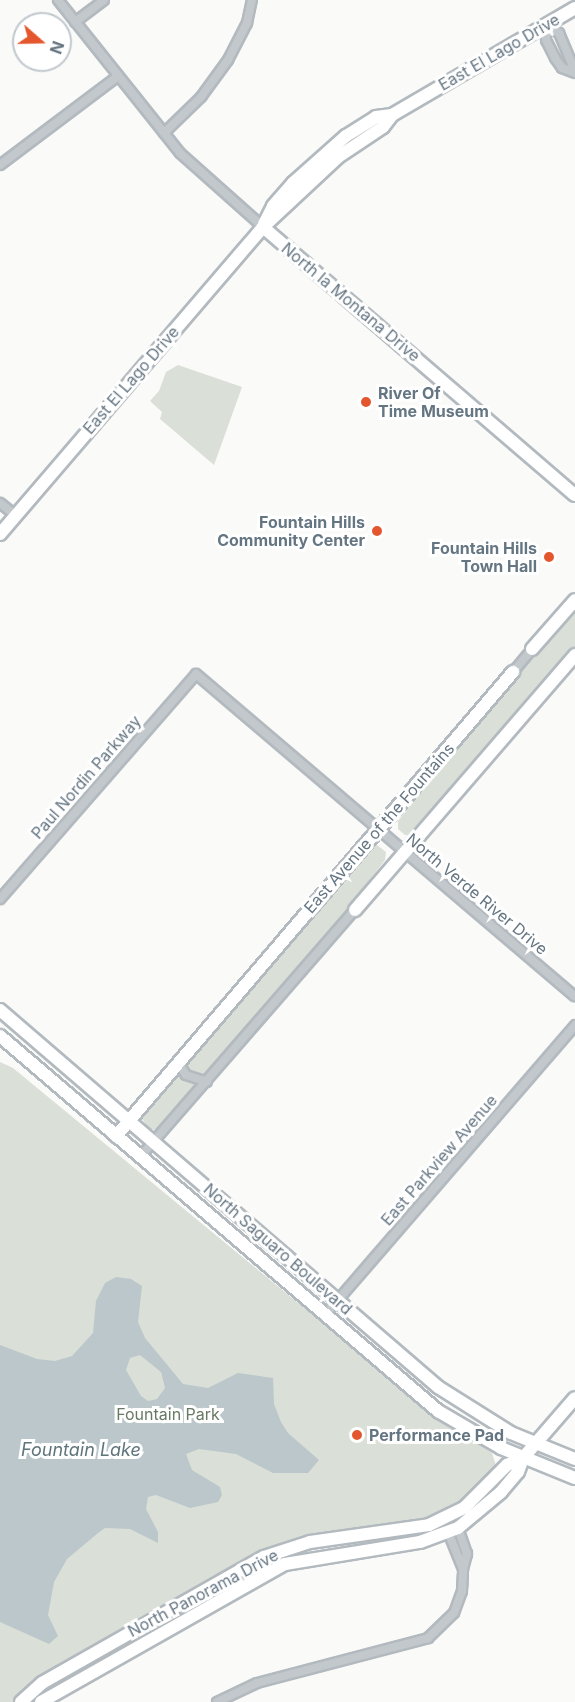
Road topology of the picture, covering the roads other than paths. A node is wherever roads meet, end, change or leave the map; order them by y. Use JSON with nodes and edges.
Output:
{"nodes":[{"id":1,"x":58,"y":0,"type":"edge"},
{"id":2,"x":104,"y":0,"type":"edge"},
{"id":3,"x":252,"y":0,"type":"edge"},
{"id":4,"x":575,"y":8,"type":"edge"},
{"id":5,"x":75,"y":22,"type":"junction"},
{"id":6,"x":546,"y":24,"type":"junction"},
{"id":7,"x":575,"y":72,"type":"edge"},
{"id":8,"x":118,"y":76,"type":"junction"},
{"id":9,"x":164,"y":133,"type":"junction"},
{"id":10,"x":0,"y":165,"type":"edge"},
{"id":11,"x":263,"y":227,"type":"junction"},
{"id":12,"x":575,"y":495,"type":"edge"},
{"id":13,"x":0,"y":503,"type":"edge"},
{"id":14,"x":16,"y":516,"type":"junction"},
{"id":15,"x":0,"y":534,"type":"edge"},
{"id":16,"x":575,"y":600,"type":"edge"},
{"id":17,"x":532,"y":649,"type":"joint"},
{"id":18,"x":575,"y":655,"type":"edge"},
{"id":19,"x":513,"y":672,"type":"joint"},
{"id":20,"x":196,"y":674,"type":"joint"},
{"id":21,"x":379,"y":830,"type":"junction"},
{"id":22,"x":405,"y":852,"type":"junction"},
{"id":23,"x":0,"y":899,"type":"edge"},
{"id":24,"x":355,"y":910,"type":"joint"},
{"id":25,"x":575,"y":996,"type":"edge"},
{"id":26,"x":0,"y":1010,"type":"edge"},
{"id":27,"x":575,"y":1025,"type":"edge"},
{"id":28,"x":0,"y":1036,"type":"edge"},
{"id":29,"x":182,"y":1056,"type":"junction"},
{"id":30,"x":207,"y":1082,"type":"junction"},
{"id":31,"x":128,"y":1122,"type":"junction"},
{"id":32,"x":116,"y":1136,"type":"junction"},
{"id":33,"x":153,"y":1142,"type":"junction"},
{"id":34,"x":140,"y":1157,"type":"junction"},
{"id":35,"x":337,"y":1301,"type":"junction"},
{"id":36,"x":325,"y":1315,"type":"junction"},
{"id":37,"x":575,"y":1398,"type":"edge"},
{"id":38,"x":529,"y":1451,"type":"junction"},
{"id":39,"x":575,"y":1459,"type":"edge"},
{"id":40,"x":575,"y":1478,"type":"edge"},
{"id":41,"x":453,"y":1530,"type":"junction"},
{"id":42,"x":37,"y":1687,"type":"junction"},
{"id":43,"x":26,"y":1700,"type":"edge"},
{"id":44,"x":45,"y":1701,"type":"edge"},
{"id":45,"x":217,"y":1702,"type":"edge"}],
"edges":[{"from":1,"to":5,"type":"street"},
{"from":2,"to":5,"type":"street"},
{"from":3,"to":9,"type":"street"},
{"from":4,"to":6,"type":"street","name":"East El Lago Drive"},
{"from":5,"to":8,"type":"street"},
{"from":6,"to":7,"type":"street"},
{"from":6,"to":7,"type":"street"},
{"from":6,"to":11,"type":"street","name":"East El Lago Drive"},
{"from":8,"to":9,"type":"street"},
{"from":8,"to":10,"type":"street"},
{"from":9,"to":11,"type":"street"},
{"from":11,"to":12,"type":"street","name":"North la Montana Drive"},
{"from":11,"to":14,"type":"street","name":"East El Lago Drive"},
{"from":13,"to":14,"type":"street"},
{"from":14,"to":15,"type":"street","name":"East El Lago Drive"},
{"from":16,"to":17,"type":"street","name":"East Avenue of the Fountains"},
{"from":17,"to":19,"type":"street","name":"East Avenue of the Fountains"},
{"from":18,"to":22,"type":"street"},
{"from":19,"to":21,"type":"street","name":"East Avenue of the Fountains"},
{"from":20,"to":21,"type":"street","name":"North Verde River Drive"},
{"from":20,"to":23,"type":"street","name":"Paul Nordin Parkway"},
{"from":21,"to":22,"type":"street","name":"North Verde River Drive"},
{"from":21,"to":29,"type":"street","name":"East Avenue of the Fountains"},
{"from":22,"to":24,"type":"street"},
{"from":22,"to":25,"type":"street","name":"North Verde River Drive"},
{"from":24,"to":30,"type":"street"},
{"from":26,"to":31,"type":"street","name":"North Saguaro Boulevard"},
{"from":27,"to":35,"type":"street","name":"East Parkview Avenue"},
{"from":28,"to":32,"type":"street","name":"North Saguaro Boulevard"},
{"from":29,"to":30,"type":"street"},
{"from":29,"to":31,"type":"street","name":"East Avenue of the Fountains"},
{"from":30,"to":33,"type":"street"},
{"from":31,"to":32,"type":"street","name":"East Avenue of the Fountains"},
{"from":31,"to":33,"type":"street","name":"North Saguaro Boulevard"},
{"from":32,"to":34,"type":"street","name":"North Saguaro Boulevard"},
{"from":33,"to":34,"type":"street"},
{"from":33,"to":35,"type":"street","name":"North Saguaro Boulevard"},
{"from":34,"to":36,"type":"street","name":"North Saguaro Boulevard"},
{"from":35,"to":36,"type":"street","name":"East Parkview Avenue"},
{"from":35,"to":38,"type":"street","name":"North Saguaro Boulevard"},
{"from":36,"to":38,"type":"street","name":"North Saguaro Boulevard"},
{"from":37,"to":38,"type":"street"},
{"from":38,"to":39,"type":"street","name":"North Saguaro Boulevard"},
{"from":38,"to":40,"type":"street","name":"North Saguaro Boulevard"},
{"from":38,"to":41,"type":"street","name":"North Panorama Drive"},
{"from":38,"to":42,"type":"street","name":"North Panorama Drive"},
{"from":41,"to":44,"type":"street","name":"North Panorama Drive"},
{"from":41,"to":45,"type":"street"},
{"from":42,"to":43,"type":"street","name":"North Panorama Drive"},
{"from":42,"to":44,"type":"street"}]}
